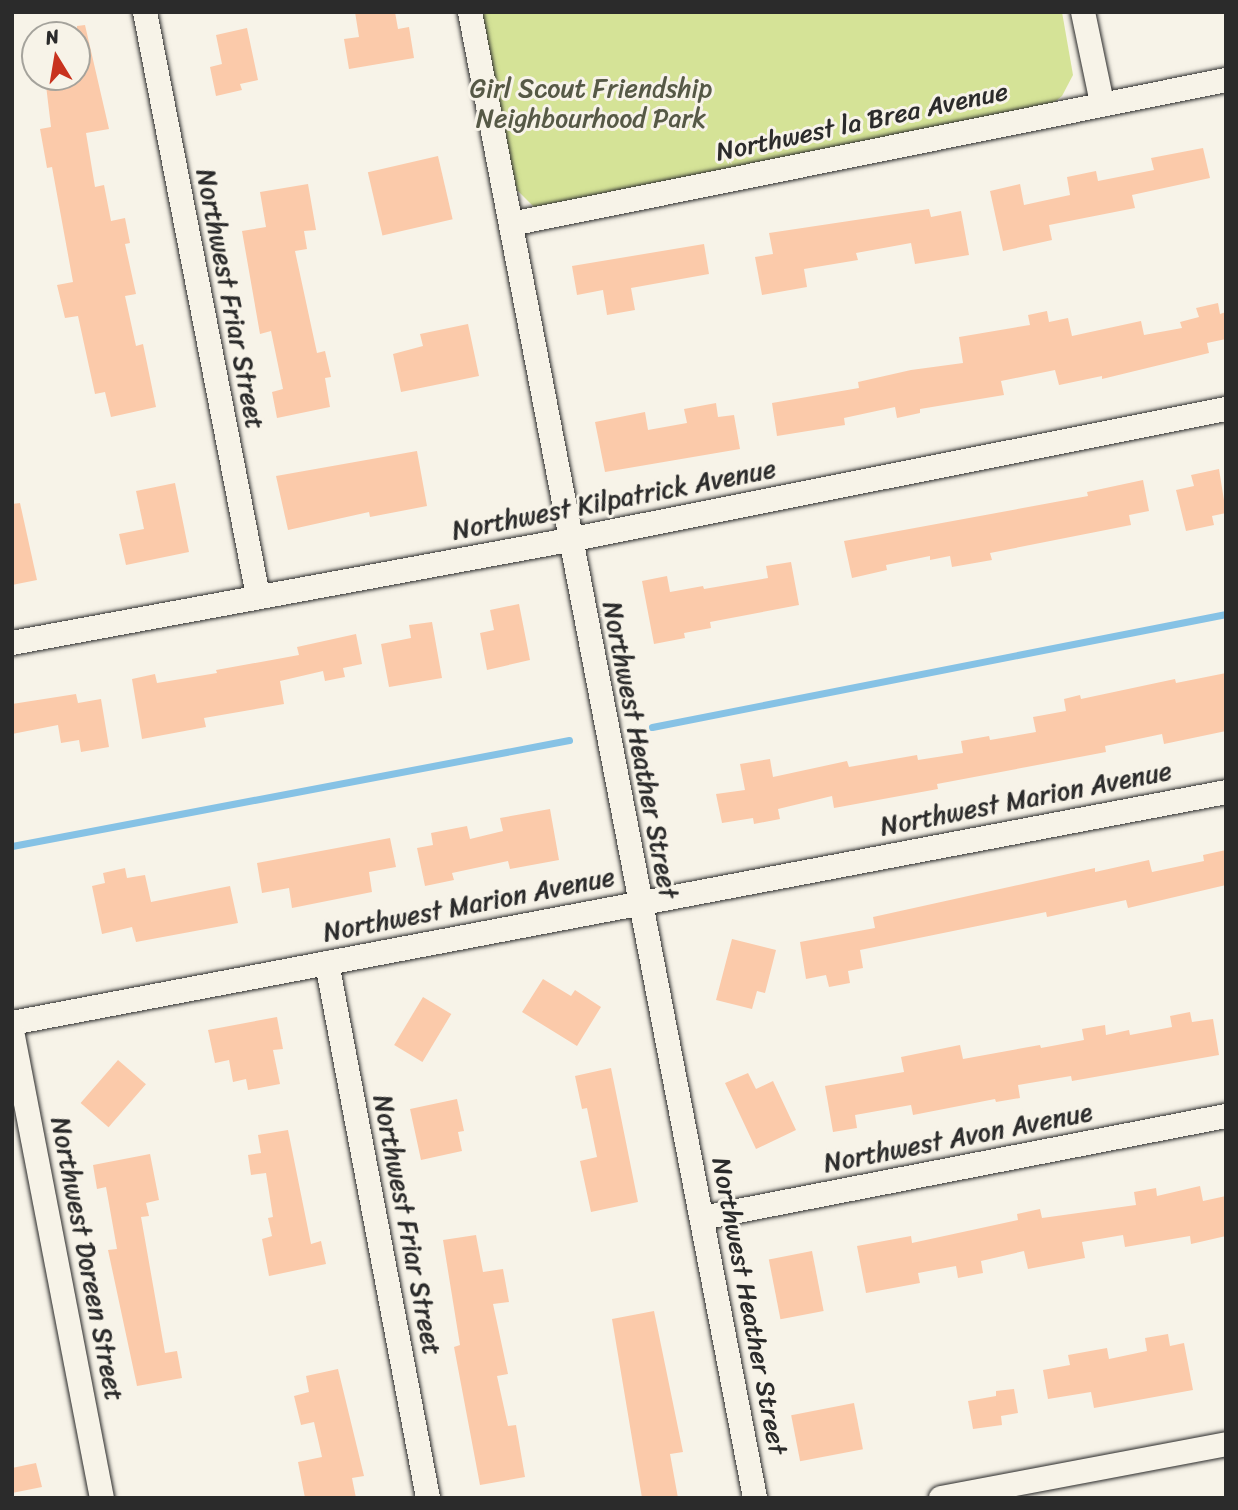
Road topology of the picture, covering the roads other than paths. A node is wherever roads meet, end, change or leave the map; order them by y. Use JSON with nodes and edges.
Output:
{"nodes":[{"id":1,"x":145,"y":12,"type":"edge"},
{"id":2,"x":470,"y":12,"type":"edge"},
{"id":3,"x":1083,"y":12,"type":"edge"},
{"id":4,"x":1226,"y":80,"type":"edge"},
{"id":5,"x":1102,"y":103,"type":"junction"},
{"id":6,"x":511,"y":224,"type":"junction"},
{"id":7,"x":1226,"y":409,"type":"edge"},
{"id":8,"x":569,"y":540,"type":"junction"},
{"id":9,"x":258,"y":596,"type":"junction"},
{"id":10,"x":12,"y":643,"type":"edge"},
{"id":11,"x":1226,"y":792,"type":"edge"},
{"id":12,"x":639,"y":902,"type":"junction"},
{"id":13,"x":327,"y":962,"type":"junction"},
{"id":14,"x":12,"y":1023,"type":"edge"},
{"id":15,"x":12,"y":1031,"type":"edge"},
{"id":16,"x":1226,"y":1116,"type":"edge"},
{"id":17,"x":702,"y":1218,"type":"junction"},
{"id":18,"x":1226,"y":1444,"type":"edge"},
{"id":19,"x":102,"y":1498,"type":"edge"},
{"id":20,"x":428,"y":1498,"type":"edge"},
{"id":21,"x":755,"y":1498,"type":"edge"},
{"id":22,"x":941,"y":1498,"type":"edge"}],
"edges":[{"from":1,"to":9,"type":"street","name":"Northwest Friar Street"},
{"from":2,"to":6,"type":"street","name":"Northwest Heather Street"},
{"from":3,"to":5,"type":"street"},
{"from":4,"to":5,"type":"street","name":"Northwest la Brea Avenue"},
{"from":5,"to":6,"type":"street","name":"Northwest la Brea Avenue"},
{"from":6,"to":8,"type":"street","name":"Northwest Heather Street"},
{"from":7,"to":8,"type":"street","name":"Northwest Kilpatrick Avenue"},
{"from":8,"to":9,"type":"street","name":"Northwest Kilpatrick Avenue"},
{"from":8,"to":12,"type":"street","name":"Northwest Heather Street"},
{"from":9,"to":10,"type":"street","name":"Northwest Kilpatrick Avenue"},
{"from":11,"to":12,"type":"street","name":"Northwest Marion Avenue"},
{"from":12,"to":13,"type":"street","name":"Northwest Marion Avenue"},
{"from":12,"to":17,"type":"street","name":"Northwest Heather Street"},
{"from":13,"to":14,"type":"street","name":"Northwest Marion Avenue"},
{"from":13,"to":20,"type":"street","name":"Northwest Friar Street"},
{"from":15,"to":19,"type":"street","name":"Northwest Doreen Street"},
{"from":16,"to":17,"type":"street","name":"Northwest Avon Avenue"},
{"from":17,"to":21,"type":"street","name":"Northwest Heather Street"},
{"from":18,"to":22,"type":"street"}]}
